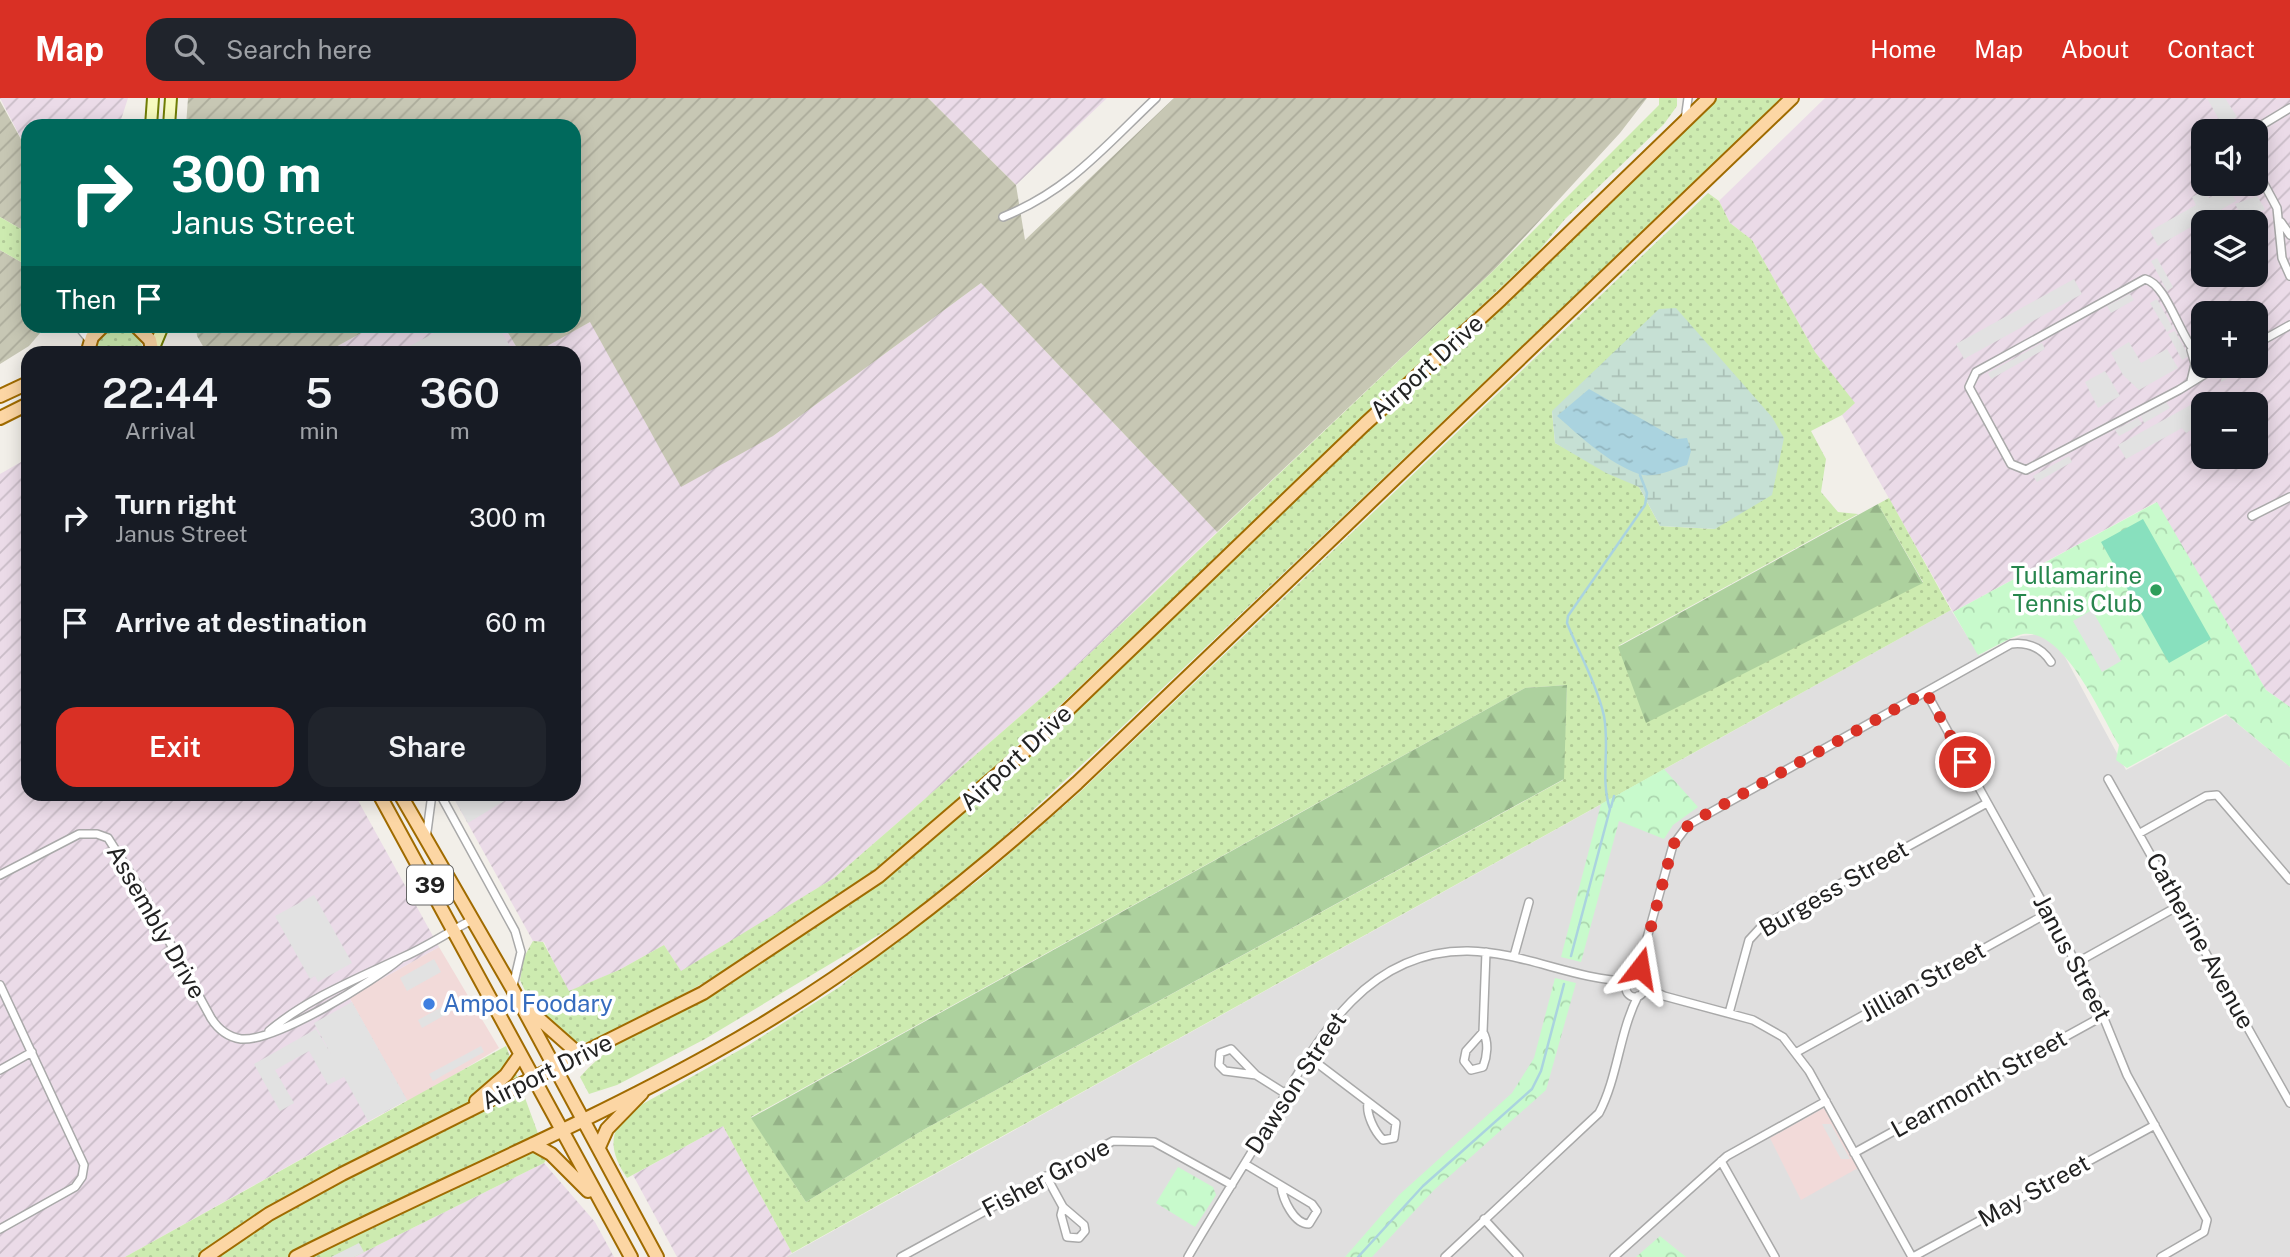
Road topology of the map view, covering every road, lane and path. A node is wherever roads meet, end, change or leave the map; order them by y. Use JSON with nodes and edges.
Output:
{"nodes":[{"id":1,"x":153,"y":98,"type":"edge"},
{"id":2,"x":171,"y":98,"type":"edge"},
{"id":3,"x":1156,"y":98,"type":"edge"},
{"id":4,"x":1688,"y":98,"type":"edge"},
{"id":5,"x":1709,"y":98,"type":"edge"},
{"id":6,"x":1792,"y":98,"type":"edge"},
{"id":7,"x":2290,"y":108,"type":"edge"},
{"id":8,"x":152,"y":119,"type":"edge"},
{"id":9,"x":170,"y":119,"type":"edge"},
{"id":10,"x":1685,"y":121,"type":"junction"},
{"id":11,"x":2268,"y":121,"type":"edge"},
{"id":12,"x":2268,"y":190,"type":"edge"},
{"id":13,"x":1003,"y":217,"type":"dead end"},
{"id":14,"x":2281,"y":221,"type":"junction"},
{"id":15,"x":2290,"y":235,"type":"edge"},
{"id":16,"x":2290,"y":275,"type":"edge"},
{"id":17,"x":2290,"y":325,"type":"edge"},
{"id":18,"x":2268,"y":337,"type":"edge"},
{"id":19,"x":2190,"y":346,"type":"joint"},
{"id":20,"x":2197,"y":378,"type":"edge"},
{"id":21,"x":2192,"y":381,"type":"junction"},
{"id":22,"x":21,"y":386,"type":"edge"},
{"id":23,"x":0,"y":396,"type":"edge"},
{"id":24,"x":21,"y":408,"type":"edge"},
{"id":25,"x":0,"y":418,"type":"edge"},
{"id":26,"x":2290,"y":497,"type":"edge"},
{"id":27,"x":2252,"y":516,"type":"dead end"},
{"id":28,"x":2051,"y":662,"type":"dead end"},
{"id":29,"x":1926,"y":692,"type":"junction"},
{"id":30,"x":2108,"y":779,"type":"dead end"},
{"id":31,"x":383,"y":801,"type":"edge"},
{"id":32,"x":404,"y":801,"type":"edge"},
{"id":33,"x":431,"y":801,"type":"edge"},
{"id":34,"x":444,"y":801,"type":"edge"},
{"id":35,"x":1987,"y":803,"type":"junction"},
{"id":36,"x":2140,"y":833,"type":"junction"},
{"id":37,"x":426,"y":841,"type":"junction"},
{"id":38,"x":0,"y":875,"type":"edge"},
{"id":39,"x":2290,"y":880,"type":"edge"},
{"id":40,"x":1529,"y":902,"type":"dead end"},
{"id":41,"x":2180,"y":905,"type":"junction"},
{"id":42,"x":2048,"y":913,"type":"junction"},
{"id":43,"x":472,"y":920,"type":"junction"},
{"id":44,"x":454,"y":929,"type":"junction"},
{"id":45,"x":1486,"y":952,"type":"junction"},
{"id":46,"x":1514,"y":956,"type":"junction"},
{"id":47,"x":2076,"y":963,"type":"junction"},
{"id":48,"x":1608,"y":981,"type":"junction"},
{"id":49,"x":1636,"y":982,"type":"junction"},
{"id":50,"x":0,"y":985,"type":"edge"},
{"id":51,"x":512,"y":988,"type":"junction"},
{"id":52,"x":1627,"y":993,"type":"junction"},
{"id":53,"x":1639,"y":995,"type":"junction"},
{"id":54,"x":1664,"y":996,"type":"junction"},
{"id":55,"x":519,"y":1000,"type":"junction"},
{"id":56,"x":1729,"y":1013,"type":"junction"},
{"id":57,"x":1629,"y":1014,"type":"junction"},
{"id":58,"x":2103,"y":1016,"type":"junction"},
{"id":59,"x":1483,"y":1032,"type":"junction"},
{"id":60,"x":32,"y":1052,"type":"junction"},
{"id":61,"x":1797,"y":1052,"type":"junction"},
{"id":62,"x":520,"y":1055,"type":"junction"},
{"id":63,"x":580,"y":1055,"type":"junction"},
{"id":64,"x":1309,"y":1057,"type":"junction"},
{"id":65,"x":556,"y":1068,"type":"junction"},
{"id":66,"x":0,"y":1070,"type":"edge"},
{"id":67,"x":1256,"y":1075,"type":"junction"},
{"id":68,"x":533,"y":1079,"type":"junction"},
{"id":69,"x":651,"y":1085,"type":"junction"},
{"id":70,"x":1286,"y":1094,"type":"junction"},
{"id":71,"x":1826,"y":1101,"type":"junction"},
{"id":72,"x":1368,"y":1103,"type":"junction"},
{"id":73,"x":2290,"y":1103,"type":"edge"},
{"id":74,"x":460,"y":1115,"type":"junction"},
{"id":75,"x":584,"y":1119,"type":"junction"},
{"id":76,"x":2155,"y":1125,"type":"junction"},
{"id":77,"x":561,"y":1130,"type":"junction"},
{"id":78,"x":533,"y":1144,"type":"junction"},
{"id":79,"x":599,"y":1147,"type":"junction"},
{"id":80,"x":1854,"y":1153,"type":"junction"},
{"id":81,"x":1721,"y":1161,"type":"junction"},
{"id":82,"x":1245,"y":1164,"type":"junction"},
{"id":83,"x":1046,"y":1177,"type":"junction"},
{"id":84,"x":1231,"y":1185,"type":"junction"},
{"id":85,"x":1281,"y":1186,"type":"junction"},
{"id":86,"x":602,"y":1205,"type":"junction"},
{"id":87,"x":1063,"y":1207,"type":"junction"},
{"id":88,"x":1485,"y":1219,"type":"junction"},
{"id":89,"x":0,"y":1229,"type":"edge"},
{"id":90,"x":907,"y":1256,"type":"edge"},
{"id":91,"x":206,"y":1257,"type":"edge"},
{"id":92,"x":296,"y":1257,"type":"edge"},
{"id":93,"x":631,"y":1257,"type":"edge"},
{"id":94,"x":657,"y":1257,"type":"edge"},
{"id":95,"x":1188,"y":1257,"type":"edge"},
{"id":96,"x":1445,"y":1257,"type":"edge"},
{"id":97,"x":1519,"y":1257,"type":"edge"},
{"id":98,"x":1614,"y":1257,"type":"edge"},
{"id":99,"x":1774,"y":1257,"type":"edge"},
{"id":100,"x":1913,"y":1257,"type":"edge"},
{"id":101,"x":2161,"y":1257,"type":"edge"}],
"edges":[{"from":1,"to":8,"type":"street"},
{"from":2,"to":9,"type":"street"},
{"from":3,"to":13,"type":"street"},
{"from":4,"to":10,"type":"street"},
{"from":5,"to":10,"type":"main road","name":"Airport Drive"},
{"from":6,"to":69,"type":"main road"},
{"from":7,"to":11,"type":"street"},
{"from":10,"to":63,"type":"main road","name":"Airport Drive"},
{"from":12,"to":14,"type":"street"},
{"from":14,"to":15,"type":"street"},
{"from":14,"to":16,"type":"street"},
{"from":17,"to":18,"type":"street"},
{"from":19,"to":21,"type":"street"},
{"from":19,"to":21,"type":"street"},
{"from":20,"to":21,"type":"street"},
{"from":22,"to":23,"type":"main road"},
{"from":24,"to":25,"type":"main road"},
{"from":26,"to":27,"type":"street"},
{"from":28,"to":29,"type":"street"},
{"from":29,"to":35,"type":"street","name":"Janus Street"},
{"from":29,"to":49,"type":"street"},
{"from":30,"to":36,"type":"street","name":"Catherine Avenue"},
{"from":31,"to":44,"type":"main road","number":"39"},
{"from":32,"to":37,"type":"main road","number":"39"},
{"from":33,"to":37,"type":"street"},
{"from":34,"to":51,"type":"street"},
{"from":35,"to":42,"type":"street","name":"Janus Street"},
{"from":35,"to":56,"type":"street","name":"Burgess Street"},
{"from":36,"to":39,"type":"street"},
{"from":36,"to":41,"type":"street","name":"Catherine Avenue"},
{"from":37,"to":43,"type":"main road","number":"39"},
{"from":38,"to":44,"type":"street","name":"Assembly Drive"},
{"from":40,"to":46,"type":"street"},
{"from":41,"to":47,"type":"street"},
{"from":41,"to":73,"type":"street","name":"Catherine Avenue"},
{"from":42,"to":47,"type":"street","name":"Janus Street"},
{"from":42,"to":61,"type":"street","name":"Jillian Street"},
{"from":43,"to":44,"type":"street","name":"Assembly Drive"},
{"from":43,"to":51,"type":"main road","number":"39"},
{"from":44,"to":62,"type":"main road","number":"39"},
{"from":45,"to":46,"type":"street","name":"Dawson Street"},
{"from":45,"to":59,"type":"street"},
{"from":45,"to":64,"type":"street","name":"Dawson Street"},
{"from":46,"to":48,"type":"street","name":"Dawson Street"},
{"from":47,"to":58,"type":"street","name":"Janus Street"},
{"from":48,"to":49,"type":"street","name":"Dawson Street"},
{"from":48,"to":52,"type":"street","name":"Dawson Street"},
{"from":49,"to":52,"type":"street"},
{"from":49,"to":53,"type":"street"},
{"from":49,"to":54,"type":"street","name":"Dawson Street"},
{"from":50,"to":60,"type":"street"},
{"from":51,"to":55,"type":"main road","number":"39"},
{"from":52,"to":53,"type":"street","name":"Dawson Street"},
{"from":52,"to":57,"type":"street"},
{"from":53,"to":54,"type":"street","name":"Dawson Street"},
{"from":53,"to":57,"type":"street"},
{"from":54,"to":56,"type":"street","name":"Dawson Street"},
{"from":55,"to":63,"type":"main road"},
{"from":55,"to":65,"type":"main road","number":"39"},
{"from":56,"to":61,"type":"street","name":"Dawson Street"},
{"from":57,"to":88,"type":"street"},
{"from":58,"to":76,"type":"street","name":"Janus Street"},
{"from":58,"to":80,"type":"street","name":"Learmonth Street"},
{"from":59,"to":59,"type":"street"},
{"from":60,"to":66,"type":"street"},
{"from":60,"to":89,"type":"street"},
{"from":61,"to":71,"type":"street","name":"Dawson Street"},
{"from":62,"to":68,"type":"main road","number":"39"},
{"from":62,"to":74,"type":"main road"},
{"from":63,"to":65,"type":"main road","name":"Airport Drive"},
{"from":64,"to":70,"type":"street","name":"Dawson Street"},
{"from":64,"to":72,"type":"street"},
{"from":65,"to":68,"type":"main road","name":"Airport Drive"},
{"from":65,"to":75,"type":"main road","number":"39"},
{"from":67,"to":67,"type":"street"},
{"from":67,"to":70,"type":"street"},
{"from":68,"to":74,"type":"main road","name":"Airport Drive"},
{"from":68,"to":77,"type":"main road","number":"39"},
{"from":69,"to":75,"type":"main road"},
{"from":69,"to":79,"type":"main road"},
{"from":70,"to":82,"type":"street","name":"Dawson Street"},
{"from":71,"to":80,"type":"street","name":"Dawson Street"},
{"from":71,"to":81,"type":"street"},
{"from":72,"to":72,"type":"street"},
{"from":74,"to":91,"type":"main road","name":"Airport Drive"},
{"from":75,"to":77,"type":"main road"},
{"from":75,"to":79,"type":"main road","number":"39"},
{"from":76,"to":100,"type":"street","name":"May Street"},
{"from":76,"to":101,"type":"street","name":"Janus Street"},
{"from":77,"to":78,"type":"main road"},
{"from":77,"to":86,"type":"main road","number":"39"},
{"from":78,"to":86,"type":"main road"},
{"from":78,"to":92,"type":"main road"},
{"from":79,"to":94,"type":"main road","number":"39"},
{"from":80,"to":100,"type":"street","name":"Dawson Street"},
{"from":81,"to":98,"type":"street"},
{"from":81,"to":99,"type":"street"},
{"from":82,"to":84,"type":"street","name":"Dawson Street"},
{"from":82,"to":85,"type":"street"},
{"from":83,"to":84,"type":"street","name":"Fisher Grove"},
{"from":83,"to":87,"type":"street"},
{"from":83,"to":90,"type":"street","name":"Fisher Grove"},
{"from":84,"to":95,"type":"street","name":"Dawson Street"},
{"from":85,"to":85,"type":"street"},
{"from":86,"to":93,"type":"main road","number":"39"},
{"from":87,"to":87,"type":"street"},
{"from":88,"to":96,"type":"street"},
{"from":88,"to":97,"type":"street"}]}
